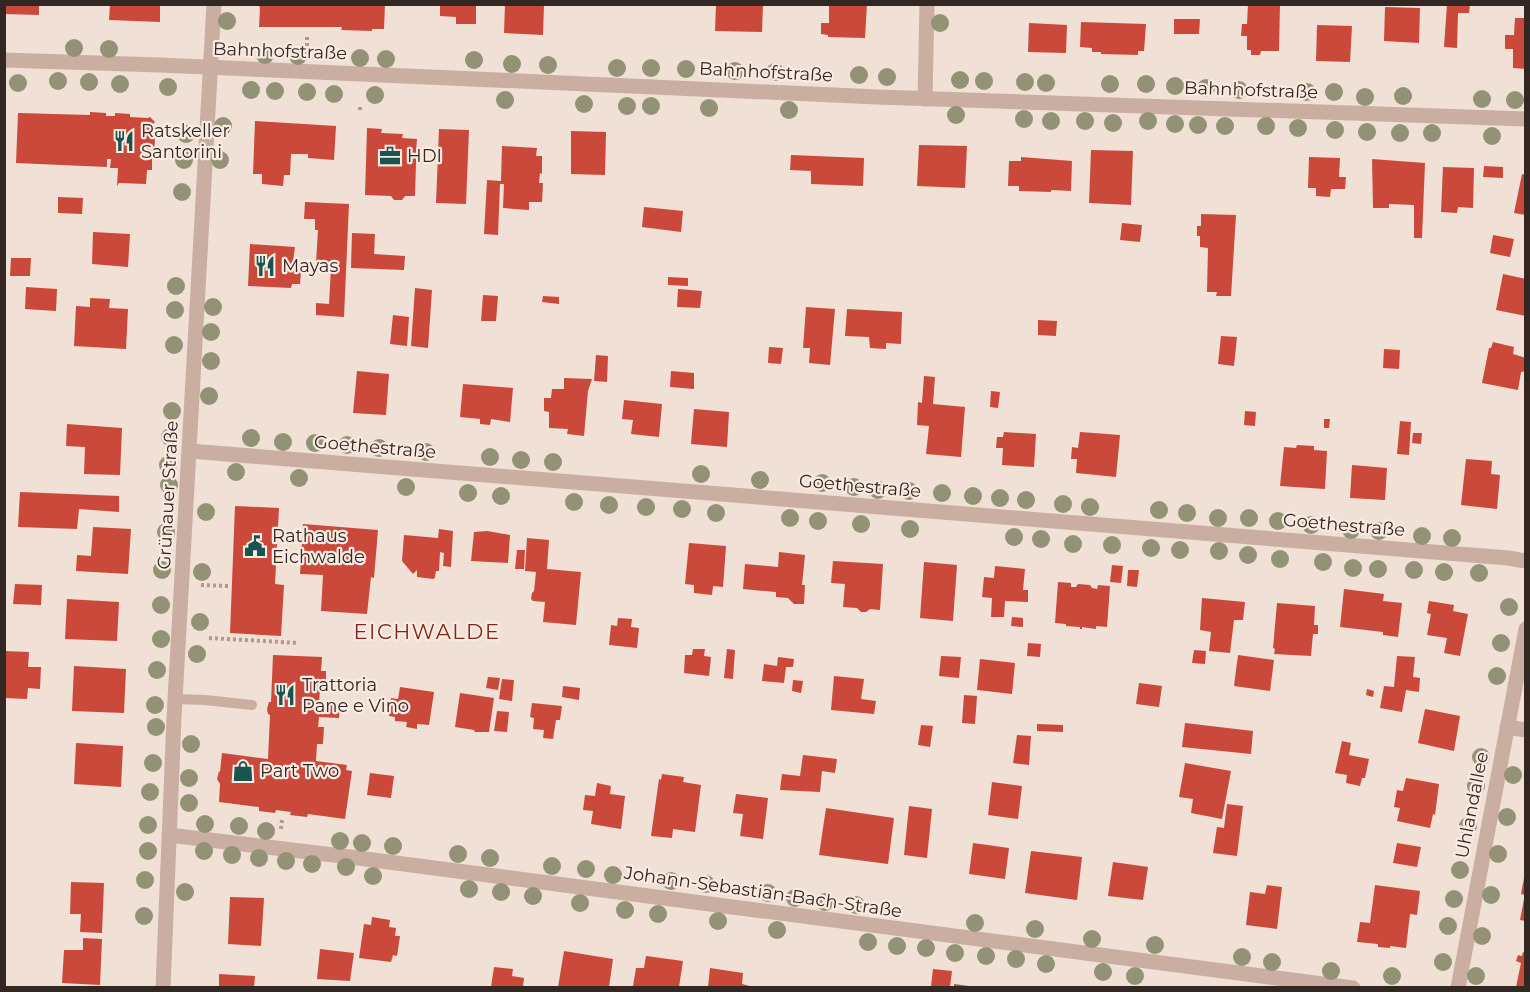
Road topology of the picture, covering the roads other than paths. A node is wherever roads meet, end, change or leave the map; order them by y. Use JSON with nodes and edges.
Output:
{"nodes":[{"id":1,"x":214,"y":4,"type":"edge"},
{"id":2,"x":927,"y":4,"type":"edge"},
{"id":3,"x":4,"y":60,"type":"edge"},
{"id":4,"x":212,"y":68,"type":"junction"},
{"id":5,"x":925,"y":99,"type":"junction"},
{"id":6,"x":1526,"y":119,"type":"edge"},
{"id":7,"x":190,"y":451,"type":"junction"},
{"id":8,"x":1526,"y":561,"type":"edge"},
{"id":9,"x":1526,"y":629,"type":"edge"},
{"id":10,"x":176,"y":699,"type":"junction"},
{"id":11,"x":252,"y":705,"type":"dead end"},
{"id":12,"x":1507,"y":727,"type":"junction"},
{"id":13,"x":1526,"y":730,"type":"edge"},
{"id":14,"x":169,"y":835,"type":"junction"},
{"id":15,"x":163,"y":987,"type":"edge"},
{"id":16,"x":1353,"y":987,"type":"edge"},
{"id":17,"x":1458,"y":987,"type":"edge"}],
"edges":[{"from":1,"to":4,"type":"street","name":"Grünauer Straße"},
{"from":2,"to":5,"type":"street"},
{"from":3,"to":4,"type":"street","name":"Bahnhofstraße"},
{"from":4,"to":5,"type":"street","name":"Bahnhofstraße"},
{"from":4,"to":7,"type":"street","name":"Grünauer Straße"},
{"from":5,"to":6,"type":"street","name":"Bahnhofstraße"},
{"from":7,"to":8,"type":"street","name":"Goethestraße"},
{"from":7,"to":10,"type":"street","name":"Grünauer Straße"},
{"from":9,"to":12,"type":"street","name":"Uhlandallee"},
{"from":10,"to":11,"type":"lane"},
{"from":10,"to":14,"type":"street","name":"Grünauer Straße"},
{"from":12,"to":13,"type":"street"},
{"from":12,"to":17,"type":"street","name":"Uhlandallee"},
{"from":14,"to":15,"type":"street","name":"Grünauer Straße"},
{"from":14,"to":16,"type":"street","name":"Johann-Sebastian-Bach-Straße"}]}
